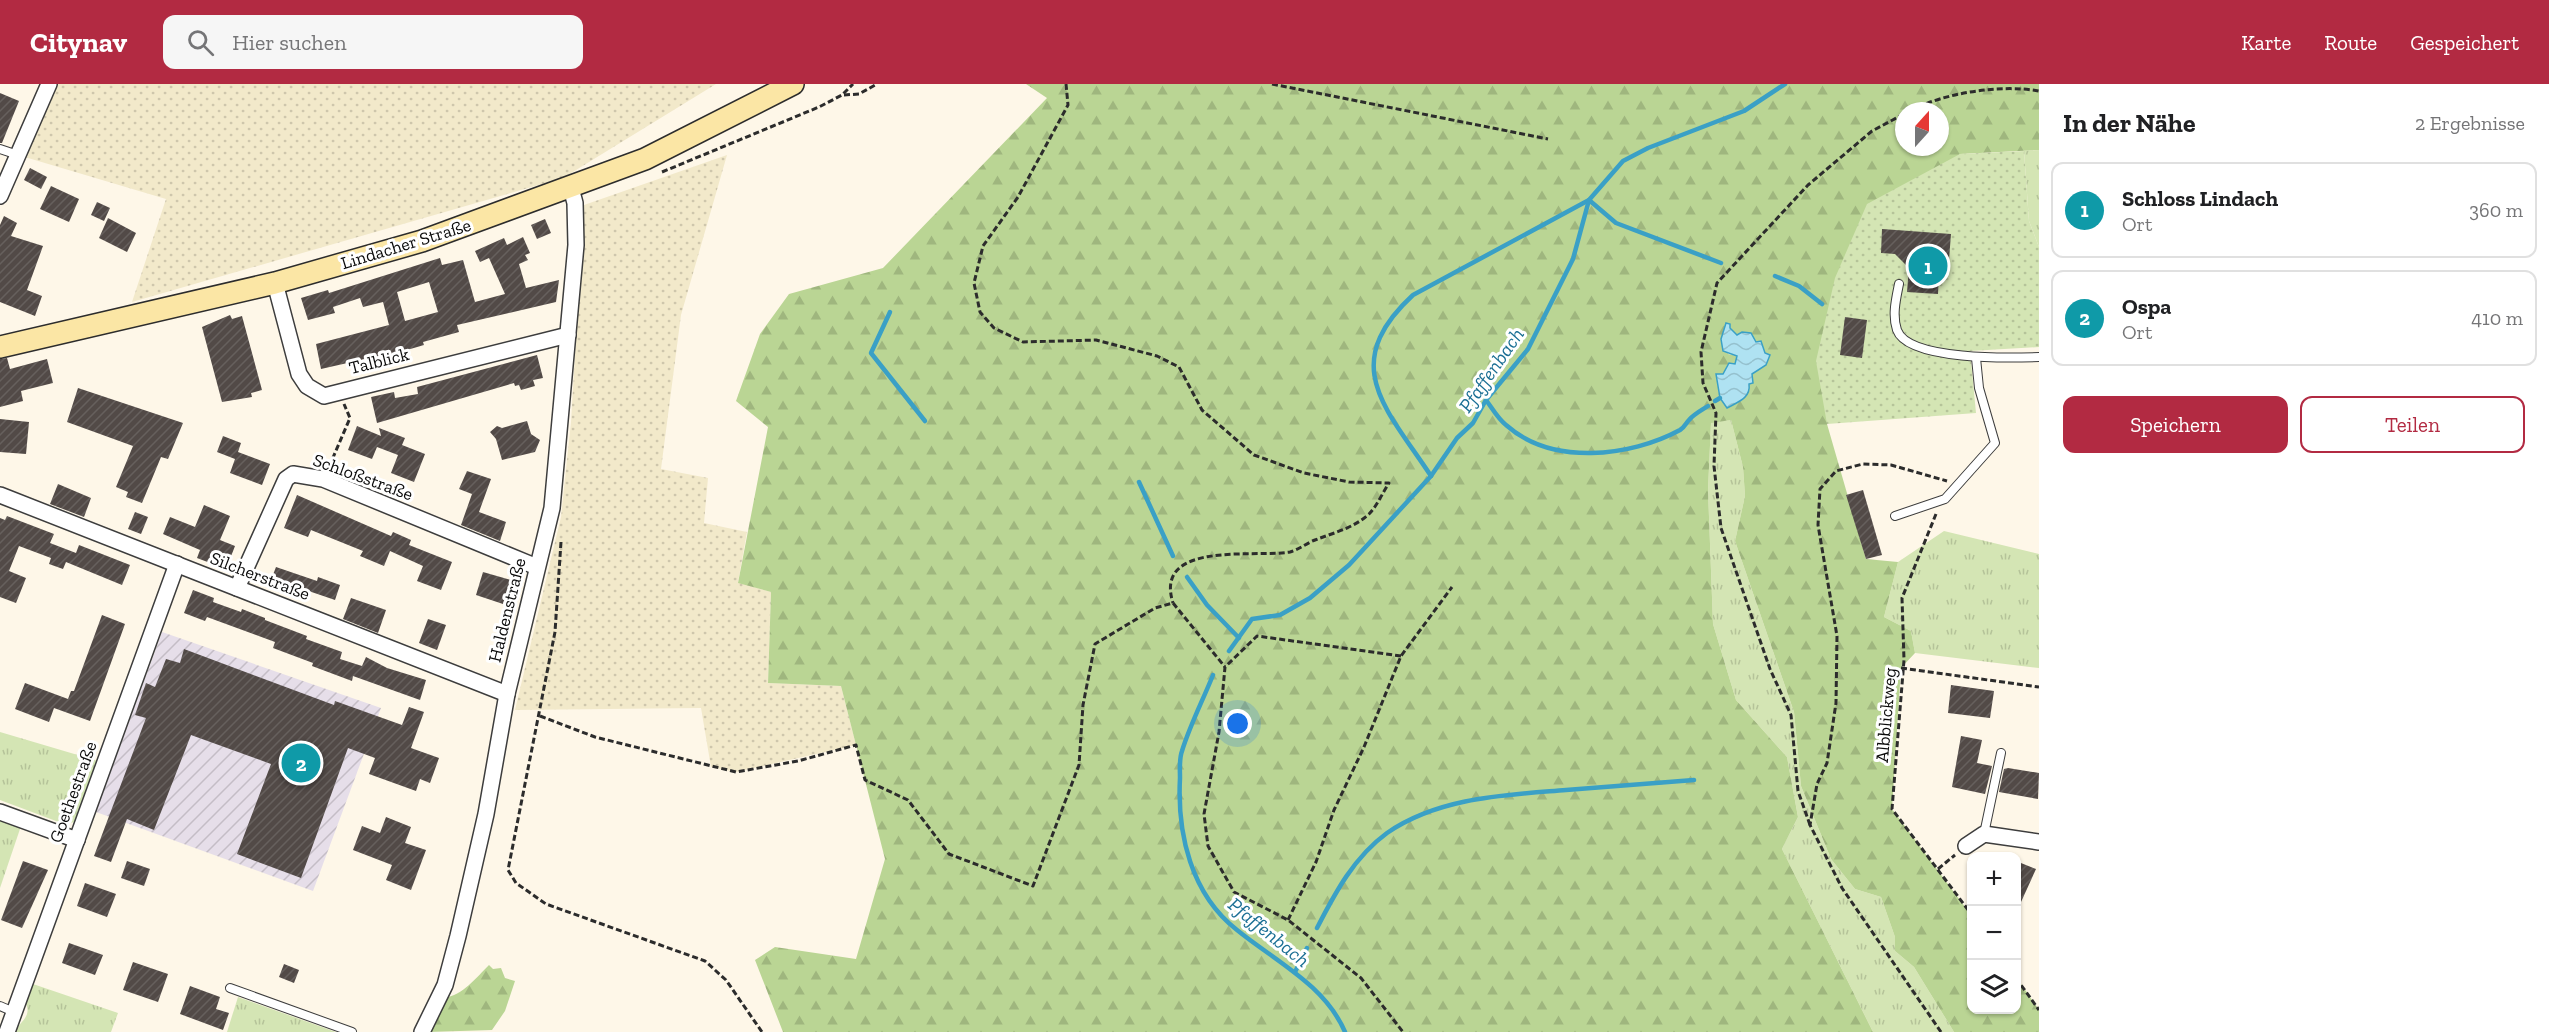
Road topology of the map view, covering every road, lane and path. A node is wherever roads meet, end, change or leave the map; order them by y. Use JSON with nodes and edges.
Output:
{"nodes":[{"id":1,"x":49,"y":84,"type":"edge"},
{"id":2,"x":793,"y":84,"type":"edge"},
{"id":3,"x":853,"y":84,"type":"edge"},
{"id":4,"x":877,"y":84,"type":"edge"},
{"id":5,"x":1066,"y":84,"type":"edge"},
{"id":6,"x":1272,"y":84,"type":"edge"},
{"id":7,"x":2039,"y":92,"type":"edge"},
{"id":8,"x":842,"y":95,"type":"junction"},
{"id":9,"x":1932,"y":102,"type":"edge"},
{"id":10,"x":1895,"y":119,"type":"edge"},
{"id":11,"x":1548,"y":140,"type":"dead end"},
{"id":12,"x":0,"y":149,"type":"edge"},
{"id":13,"x":18,"y":155,"type":"junction"},
{"id":14,"x":651,"y":176,"type":"dead end"},
{"id":15,"x":571,"y":188,"type":"junction"},
{"id":16,"x":0,"y":196,"type":"edge"},
{"id":17,"x":275,"y":283,"type":"junction"},
{"id":18,"x":1899,"y":284,"type":"dead end"},
{"id":19,"x":568,"y":335,"type":"junction"},
{"id":20,"x":0,"y":347,"type":"edge"},
{"id":21,"x":2039,"y":357,"type":"edge"},
{"id":22,"x":1976,"y":358,"type":"junction"},
{"id":23,"x":339,"y":391,"type":"junction"},
{"id":24,"x":323,"y":479,"type":"junction"},
{"id":25,"x":1959,"y":486,"type":"junction"},
{"id":26,"x":0,"y":495,"type":"edge"},
{"id":27,"x":1945,"y":499,"type":"junction"},
{"id":28,"x":1895,"y":516,"type":"dead end"},
{"id":29,"x":561,"y":536,"type":"dead end"},
{"id":30,"x":177,"y":564,"type":"junction"},
{"id":31,"x":537,"y":567,"type":"junction"},
{"id":32,"x":1452,"y":587,"type":"dead end"},
{"id":33,"x":237,"y":588,"type":"junction"},
{"id":34,"x":1173,"y":603,"type":"junction"},
{"id":35,"x":1401,"y":656,"type":"junction"},
{"id":36,"x":1225,"y":667,"type":"junction"},
{"id":37,"x":1902,"y":668,"type":"junction"},
{"id":38,"x":2039,"y":687,"type":"edge"},
{"id":39,"x":507,"y":694,"type":"junction"},
{"id":40,"x":540,"y":716,"type":"junction"},
{"id":41,"x":2001,"y":753,"type":"dead end"},
{"id":42,"x":0,"y":812,"type":"edge"},
{"id":43,"x":1810,"y":825,"type":"junction"},
{"id":44,"x":1984,"y":834,"type":"junction"},
{"id":45,"x":77,"y":840,"type":"junction"},
{"id":46,"x":2039,"y":842,"type":"edge"},
{"id":47,"x":1966,"y":846,"type":"joint"},
{"id":48,"x":1938,"y":869,"type":"junction"},
{"id":49,"x":1967,"y":909,"type":"edge"},
{"id":50,"x":1288,"y":920,"type":"junction"},
{"id":51,"x":2021,"y":985,"type":"edge"},
{"id":52,"x":230,"y":988,"type":"dead end"},
{"id":53,"x":7,"y":1009,"type":"edge"},
{"id":54,"x":2039,"y":1010,"type":"edge"},
{"id":55,"x":7,"y":1032,"type":"edge"},
{"id":56,"x":352,"y":1032,"type":"edge"},
{"id":57,"x":422,"y":1032,"type":"edge"},
{"id":58,"x":762,"y":1032,"type":"edge"},
{"id":59,"x":1403,"y":1032,"type":"edge"},
{"id":60,"x":1941,"y":1032,"type":"edge"}],
"edges":[{"from":1,"to":13,"type":"street"},
{"from":2,"to":15,"type":"street","name":"Lindacher Straße"},
{"from":3,"to":8,"type":"path"},
{"from":4,"to":8,"type":"path"},
{"from":5,"to":34,"type":"path"},
{"from":6,"to":11,"type":"path"},
{"from":7,"to":9,"type":"path"},
{"from":8,"to":14,"type":"path"},
{"from":10,"to":43,"type":"path"},
{"from":12,"to":13,"type":"lane"},
{"from":13,"to":16,"type":"street"},
{"from":15,"to":17,"type":"street","name":"Lindacher Straße"},
{"from":15,"to":19,"type":"street","name":"Haldenstraße"},
{"from":17,"to":20,"type":"street","name":"Lindacher Straße"},
{"from":17,"to":23,"type":"street","name":"Talblick"},
{"from":18,"to":22,"type":"lane"},
{"from":19,"to":23,"type":"street","name":"Talblick"},
{"from":19,"to":31,"type":"street","name":"Haldenstraße"},
{"from":21,"to":22,"type":"lane"},
{"from":22,"to":25,"type":"lane"},
{"from":23,"to":24,"type":"path"},
{"from":24,"to":31,"type":"street","name":"Schloßstraße"},
{"from":24,"to":33,"type":"street","name":"Schloßstraße"},
{"from":25,"to":27,"type":"lane"},
{"from":25,"to":43,"type":"path"},
{"from":26,"to":30,"type":"street","name":"Silcherstraße"},
{"from":27,"to":28,"type":"lane"},
{"from":27,"to":37,"type":"path","name":"Albblickweg"},
{"from":29,"to":40,"type":"path"},
{"from":30,"to":33,"type":"street","name":"Silcherstraße"},
{"from":30,"to":45,"type":"street","name":"Goethestraße"},
{"from":31,"to":39,"type":"street","name":"Haldenstraße"},
{"from":32,"to":35,"type":"path"},
{"from":33,"to":39,"type":"street","name":"Silcherstraße"},
{"from":34,"to":36,"type":"path"},
{"from":34,"to":40,"type":"path"},
{"from":35,"to":36,"type":"path"},
{"from":35,"to":50,"type":"path"},
{"from":36,"to":50,"type":"path"},
{"from":37,"to":38,"type":"path"},
{"from":37,"to":48,"type":"path","name":"Albblickweg"},
{"from":39,"to":57,"type":"street","name":"Haldenstraße"},
{"from":40,"to":58,"type":"path"},
{"from":41,"to":44,"type":"lane"},
{"from":42,"to":45,"type":"street"},
{"from":43,"to":60,"type":"path"},
{"from":44,"to":46,"type":"street"},
{"from":44,"to":47,"type":"street"},
{"from":45,"to":53,"type":"street","name":"Goethestraße"},
{"from":47,"to":48,"type":"path"},
{"from":48,"to":49,"type":"path","name":"Albblickweg"},
{"from":50,"to":59,"type":"path"},
{"from":51,"to":54,"type":"path"},
{"from":52,"to":56,"type":"lane"},
{"from":53,"to":55,"type":"street","name":"Goethestraße"}]}
